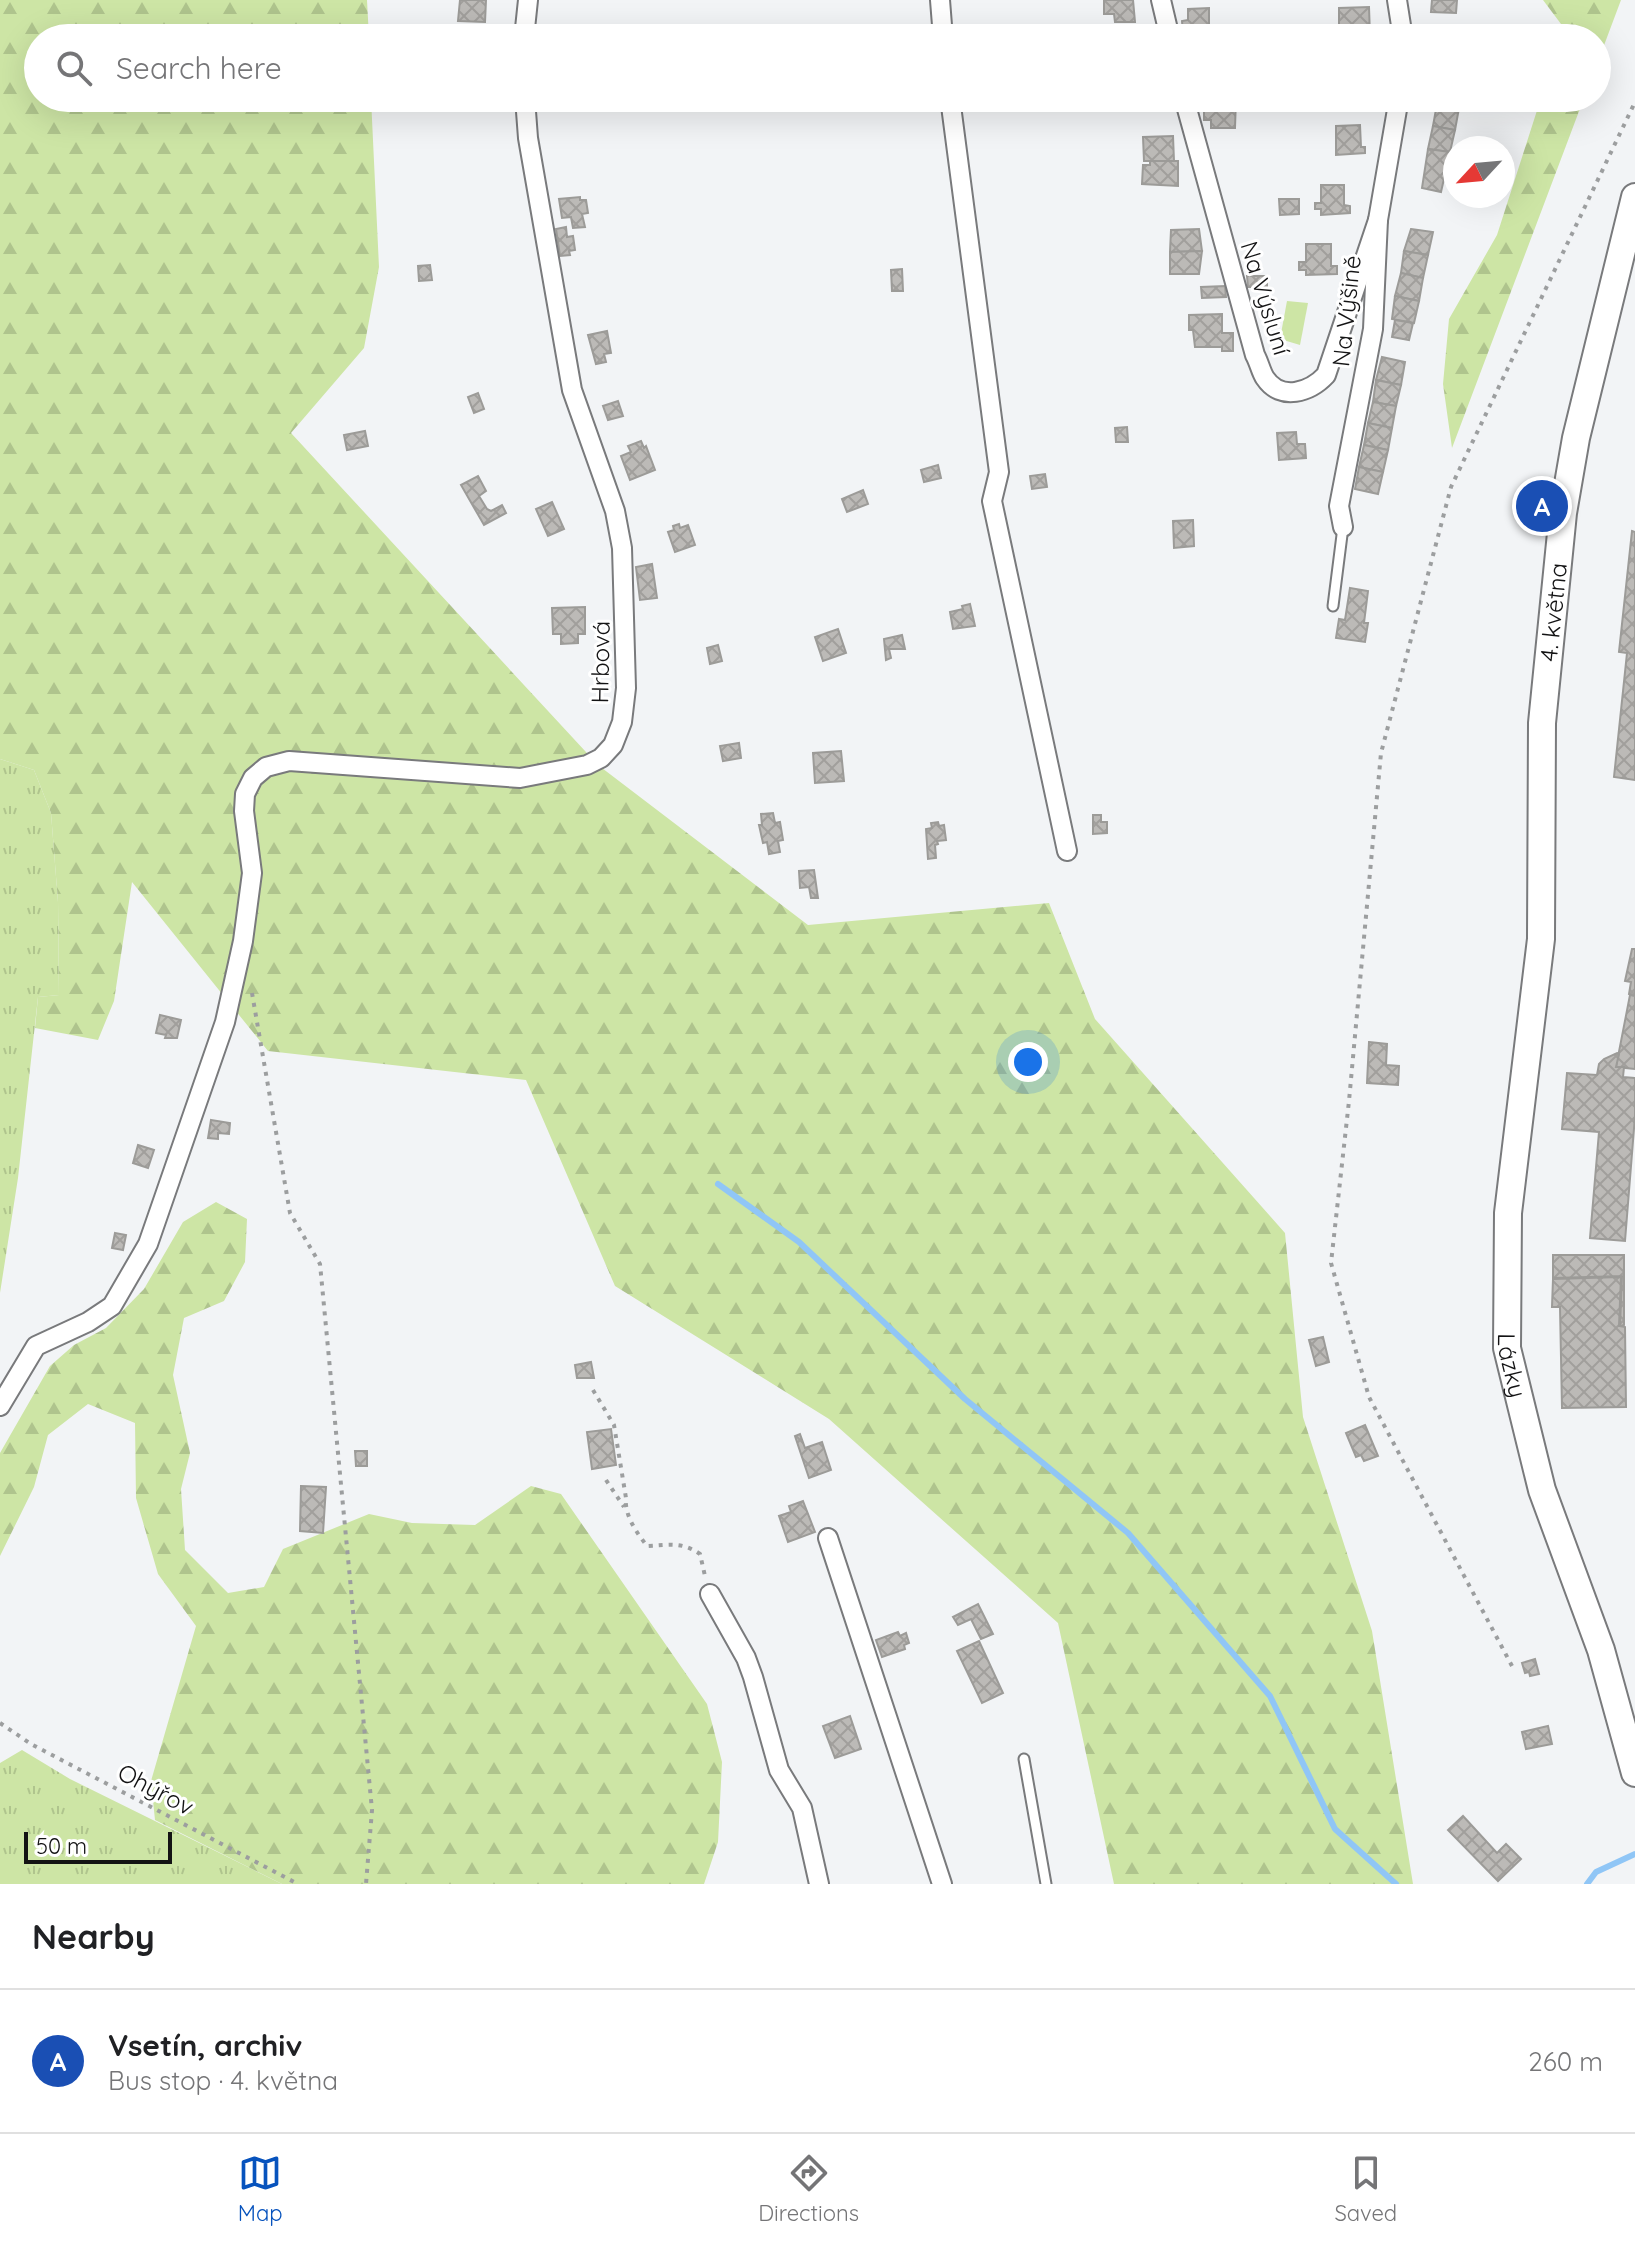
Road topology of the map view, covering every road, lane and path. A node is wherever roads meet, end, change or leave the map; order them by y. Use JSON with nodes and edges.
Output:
{"nodes":[{"id":1,"x":528,"y":0,"type":"edge"},
{"id":2,"x":940,"y":0,"type":"edge"},
{"id":3,"x":1161,"y":0,"type":"edge"},
{"id":4,"x":1397,"y":0,"type":"edge"},
{"id":5,"x":525,"y":24,"type":"edge"},
{"id":6,"x":942,"y":24,"type":"edge"},
{"id":7,"x":1167,"y":24,"type":"edge"},
{"id":8,"x":1401,"y":24,"type":"edge"},
{"id":9,"x":1635,"y":102,"type":"edge"},
{"id":10,"x":526,"y":112,"type":"edge"},
{"id":11,"x":952,"y":112,"type":"edge"},
{"id":12,"x":1188,"y":112,"type":"edge"},
{"id":13,"x":1397,"y":112,"type":"edge"},
{"id":14,"x":1635,"y":197,"type":"edge"},
{"id":15,"x":1378,"y":220,"type":"junction"},
{"id":16,"x":1343,"y":527,"type":"joint"},
{"id":17,"x":1333,"y":606,"type":"dead end"},
{"id":18,"x":1067,"y":851,"type":"dead end"},
{"id":19,"x":1541,"y":939,"type":"joint"},
{"id":20,"x":251,"y":987,"type":"dead end"},
{"id":21,"x":593,"y":1390,"type":"dead end"},
{"id":22,"x":0,"y":1406,"type":"edge"},
{"id":23,"x":606,"y":1480,"type":"dead end"},
{"id":24,"x":625,"y":1509,"type":"junction"},
{"id":25,"x":828,"y":1538,"type":"dead end"},
{"id":26,"x":710,"y":1594,"type":"joint"},
{"id":27,"x":1512,"y":1666,"type":"dead end"},
{"id":28,"x":0,"y":1723,"type":"edge"},
{"id":29,"x":1024,"y":1759,"type":"dead end"},
{"id":30,"x":1635,"y":1773,"type":"edge"},
{"id":31,"x":298,"y":1884,"type":"edge"},
{"id":32,"x":366,"y":1884,"type":"edge"},
{"id":33,"x":819,"y":1884,"type":"edge"},
{"id":34,"x":942,"y":1884,"type":"edge"},
{"id":35,"x":1046,"y":1884,"type":"edge"}],
"edges":[{"from":1,"to":5,"type":"street"},
{"from":2,"to":6,"type":"street"},
{"from":3,"to":7,"type":"street"},
{"from":4,"to":8,"type":"street"},
{"from":9,"to":27,"type":"path"},
{"from":10,"to":22,"type":"street","name":"Hrbová"},
{"from":11,"to":18,"type":"street"},
{"from":12,"to":15,"type":"street","name":"Na Výsluní"},
{"from":13,"to":15,"type":"street","name":"Na Výšině"},
{"from":14,"to":19,"type":"street","name":"4. května"},
{"from":15,"to":16,"type":"street","name":"Na Výšině"},
{"from":16,"to":17,"type":"lane"},
{"from":19,"to":30,"type":"street","name":"Lázky"},
{"from":20,"to":32,"type":"path"},
{"from":21,"to":24,"type":"path"},
{"from":23,"to":24,"type":"path"},
{"from":24,"to":26,"type":"path"},
{"from":25,"to":34,"type":"street"},
{"from":26,"to":33,"type":"street"},
{"from":28,"to":31,"type":"path","name":"Ohýřov"},
{"from":29,"to":35,"type":"lane"}]}
